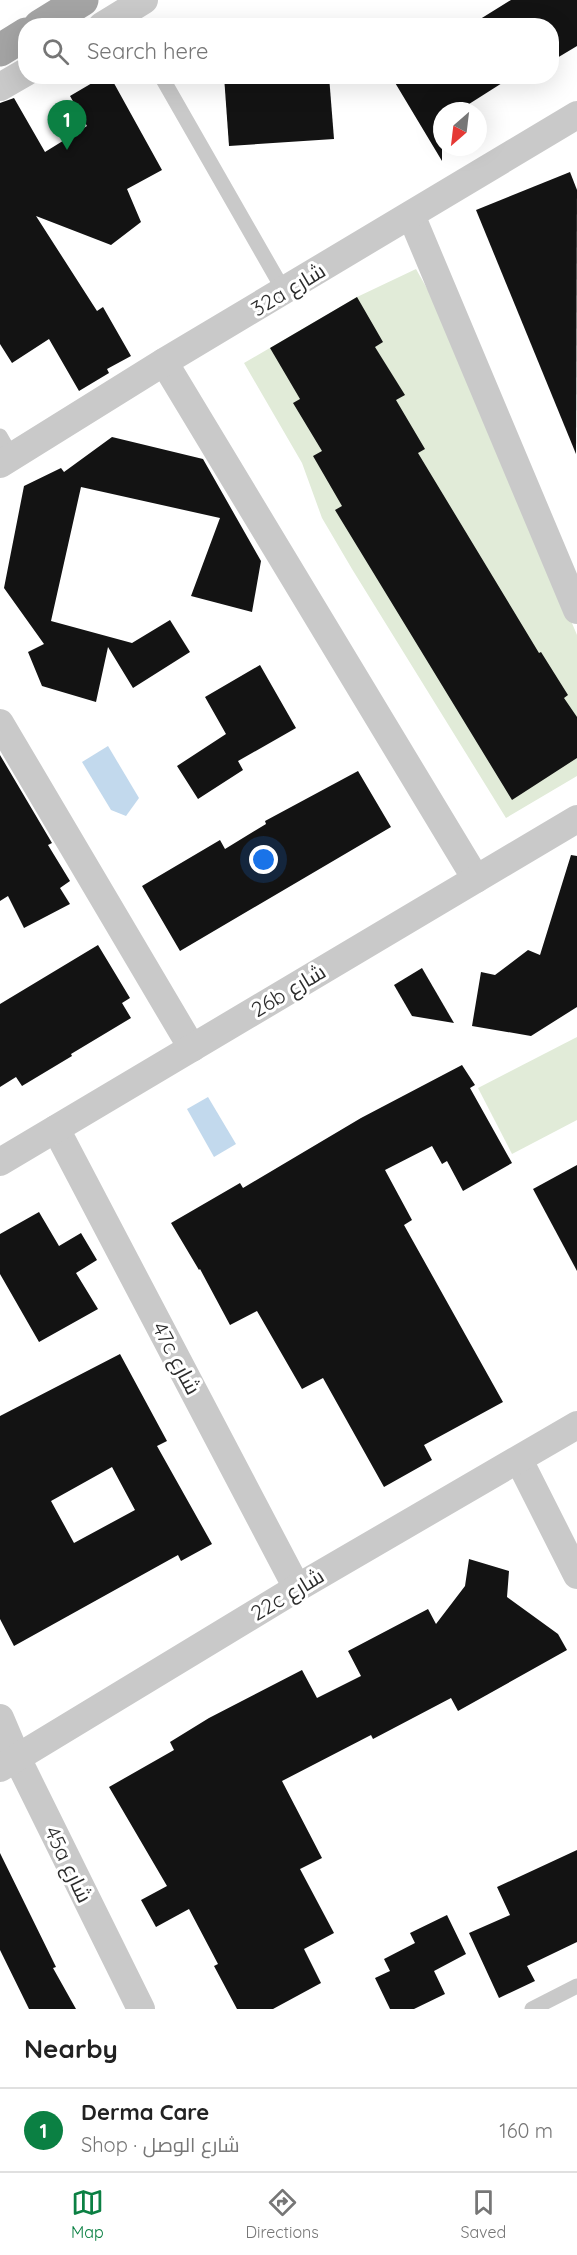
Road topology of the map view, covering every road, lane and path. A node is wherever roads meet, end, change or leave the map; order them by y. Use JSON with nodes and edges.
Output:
{"nodes":[{"id":1,"x":82,"y":0,"type":"edge"},
{"id":2,"x":53,"y":18,"type":"edge"},
{"id":3,"x":18,"y":39,"type":"edge"},
{"id":4,"x":0,"y":50,"type":"edge"},
{"id":5,"x":18,"y":77,"type":"edge"},
{"id":6,"x":166,"y":84,"type":"edge"},
{"id":7,"x":0,"y":87,"type":"edge"},
{"id":8,"x":577,"y":115,"type":"edge"},
{"id":9,"x":411,"y":215,"type":"junction"},
{"id":10,"x":284,"y":291,"type":"junction"},
{"id":11,"x":164,"y":362,"type":"junction"},
{"id":12,"x":4,"y":452,"type":"edge"},
{"id":13,"x":577,"y":610,"type":"edge"},
{"id":14,"x":0,"y":723,"type":"edge"},
{"id":15,"x":577,"y":819,"type":"edge"},
{"id":16,"x":476,"y":879,"type":"junction"},
{"id":17,"x":192,"y":1047,"type":"junction"},
{"id":18,"x":56,"y":1129,"type":"junction"},
{"id":19,"x":0,"y":1162,"type":"edge"},
{"id":20,"x":577,"y":1425,"type":"edge"},
{"id":21,"x":519,"y":1460,"type":"junction"},
{"id":22,"x":577,"y":1575,"type":"edge"},
{"id":23,"x":297,"y":1588,"type":"junction"},
{"id":24,"x":0,"y":1718,"type":"edge"},
{"id":25,"x":8,"y":1763,"type":"edge"},
{"id":26,"x":577,"y":1986,"type":"edge"},
{"id":27,"x":141,"y":2009,"type":"edge"},
{"id":28,"x":532,"y":2009,"type":"edge"}],
"edges":[{"from":1,"to":2,"type":"main road"},
{"from":3,"to":4,"type":"main road"},
{"from":5,"to":7,"type":"street"},
{"from":6,"to":10,"type":"lane"},
{"from":8,"to":9,"type":"street","name":"32a شارع"},
{"from":9,"to":10,"type":"street","name":"32a شارع"},
{"from":9,"to":13,"type":"street"},
{"from":10,"to":11,"type":"street","name":"32a شارع"},
{"from":11,"to":12,"type":"street","name":"32a شارع"},
{"from":11,"to":16,"type":"street"},
{"from":14,"to":17,"type":"street"},
{"from":15,"to":16,"type":"street","name":"26b شارع"},
{"from":16,"to":17,"type":"street","name":"26b شارع"},
{"from":17,"to":18,"type":"street","name":"26b شارع"},
{"from":18,"to":19,"type":"street","name":"26b شارع"},
{"from":18,"to":23,"type":"street","name":"47c شارع"},
{"from":20,"to":21,"type":"street","name":"22c شارع"},
{"from":21,"to":22,"type":"street"},
{"from":21,"to":23,"type":"street","name":"22c شارع"},
{"from":23,"to":25,"type":"street","name":"22c شارع"},
{"from":24,"to":25,"type":"street","name":"45a شارع"},
{"from":25,"to":27,"type":"street","name":"45a شارع"},
{"from":26,"to":28,"type":"lane"}]}
